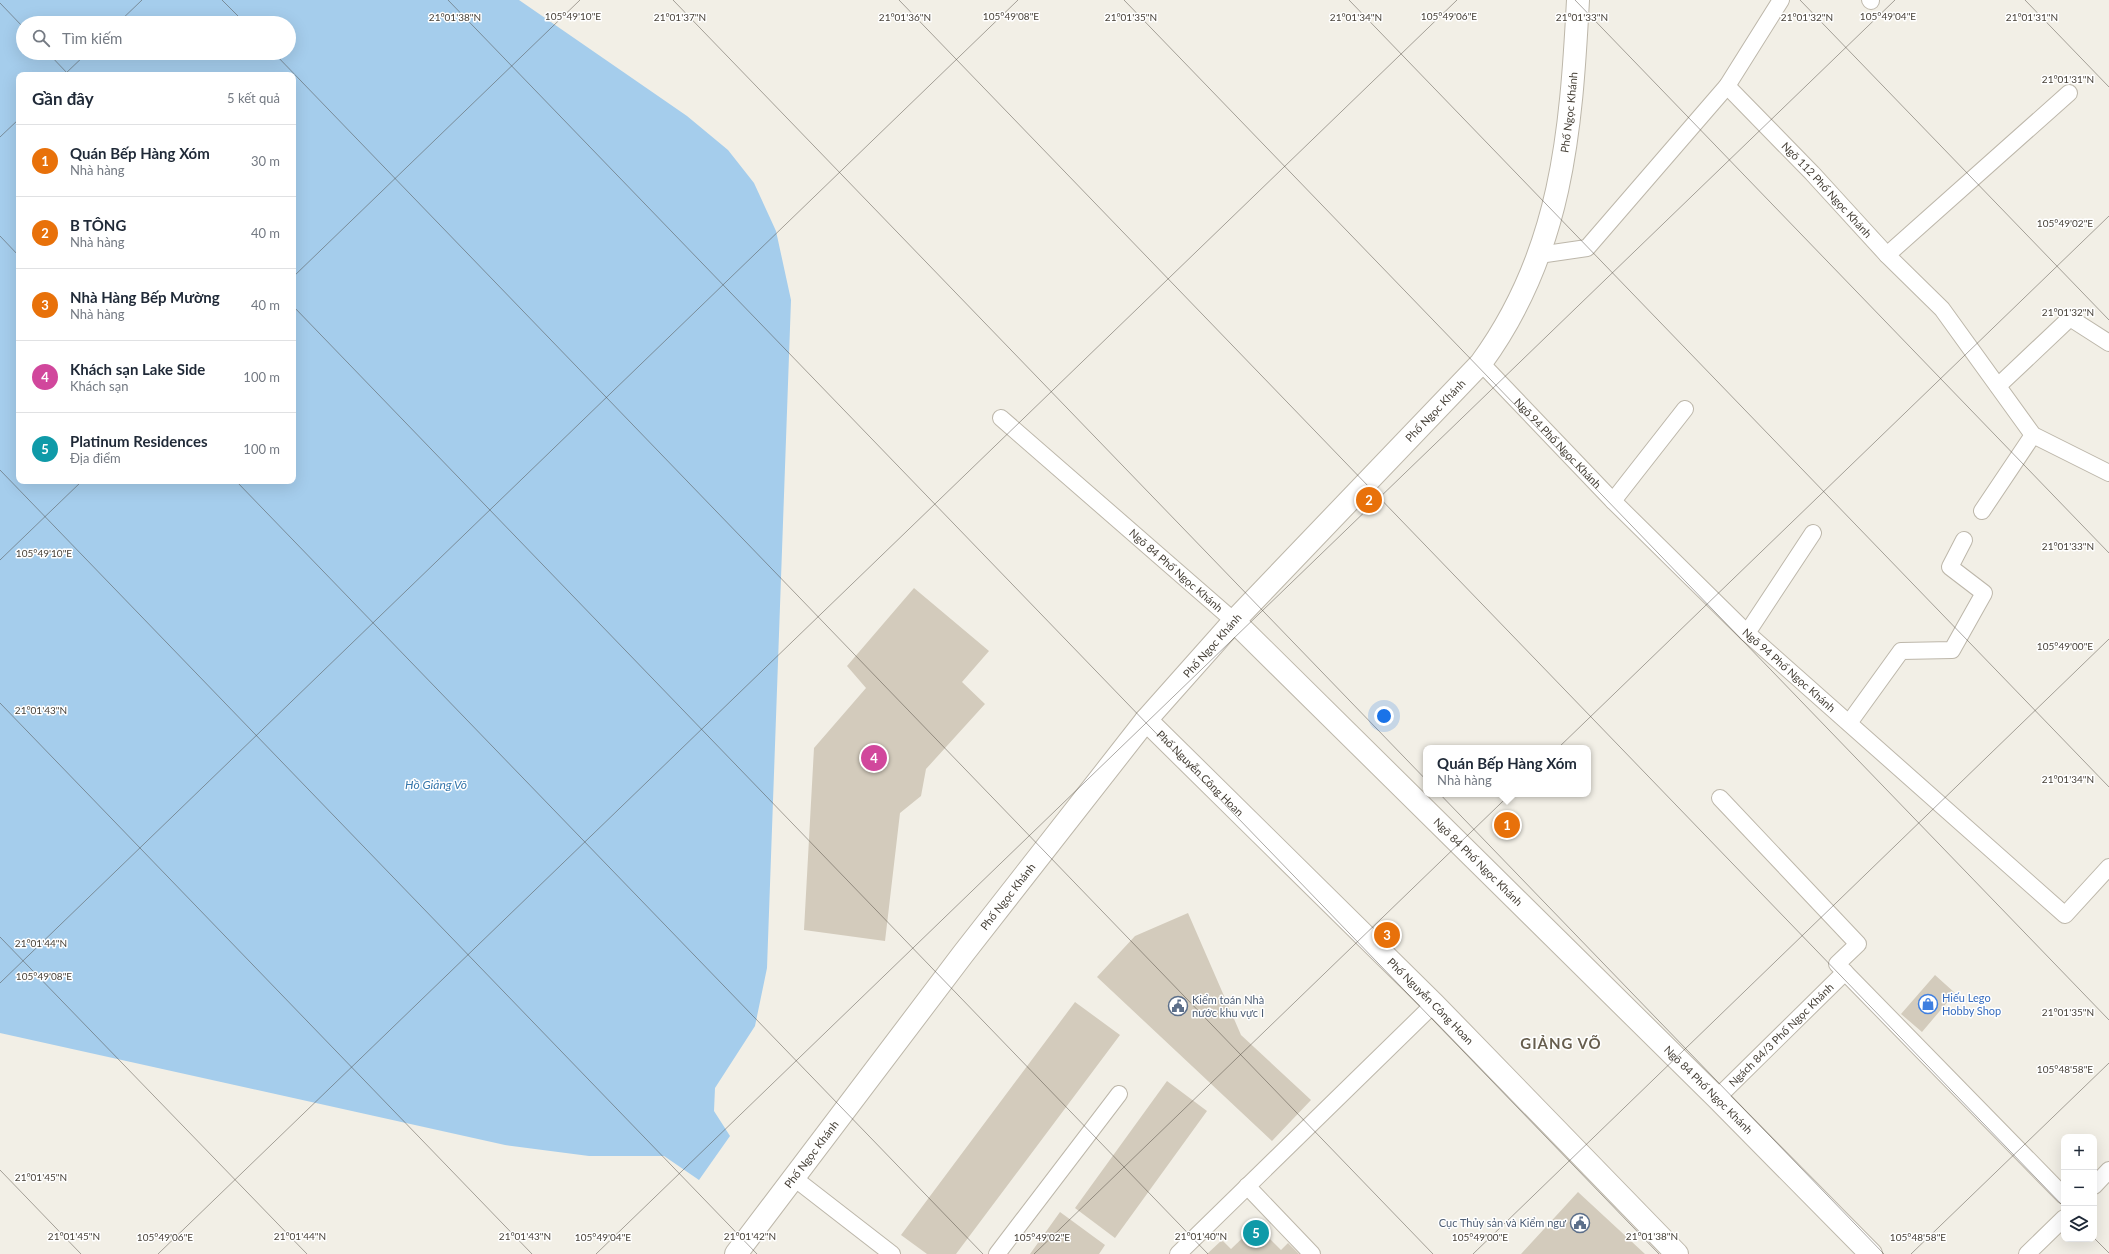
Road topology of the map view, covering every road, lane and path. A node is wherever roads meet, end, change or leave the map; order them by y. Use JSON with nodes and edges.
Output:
{"nodes":[{"id":1,"x":1578,"y":0,"type":"edge"},
{"id":2,"x":1781,"y":0,"type":"edge"},
{"id":3,"x":1727,"y":86,"type":"junction"},
{"id":4,"x":2069,"y":93,"type":"dead end"},
{"id":5,"x":1539,"y":255,"type":"junction"},
{"id":6,"x":1887,"y":255,"type":"junction"},
{"id":7,"x":2109,"y":343,"type":"edge"},
{"id":8,"x":1481,"y":363,"type":"junction"},
{"id":9,"x":1998,"y":386,"type":"junction"},
{"id":10,"x":1685,"y":409,"type":"dead end"},
{"id":11,"x":1001,"y":418,"type":"dead end"},
{"id":12,"x":2033,"y":435,"type":"junction"},
{"id":13,"x":2109,"y":473,"type":"edge"},
{"id":14,"x":1613,"y":501,"type":"junction"},
{"id":15,"x":1982,"y":511,"type":"dead end"},
{"id":16,"x":1813,"y":532,"type":"dead end"},
{"id":17,"x":1964,"y":540,"type":"dead end"},
{"id":18,"x":1234,"y":621,"type":"junction"},
{"id":19,"x":1747,"y":633,"type":"junction"},
{"id":20,"x":1146,"y":720,"type":"junction"},
{"id":21,"x":1849,"y":723,"type":"junction"},
{"id":22,"x":1720,"y":798,"type":"dead end"},
{"id":23,"x":2109,"y":867,"type":"edge"},
{"id":24,"x":1845,"y":972,"type":"junction"},
{"id":25,"x":1434,"y":1004,"type":"junction"},
{"id":26,"x":1119,"y":1094,"type":"dead end"},
{"id":27,"x":1717,"y":1098,"type":"junction"},
{"id":28,"x":2109,"y":1170,"type":"edge"},
{"id":29,"x":794,"y":1178,"type":"junction"},
{"id":30,"x":2097,"y":1183,"type":"edge"},
{"id":31,"x":1247,"y":1186,"type":"junction"},
{"id":32,"x":2061,"y":1193,"type":"edge"},
{"id":33,"x":2061,"y":1221,"type":"edge"},
{"id":34,"x":736,"y":1254,"type":"edge"},
{"id":35,"x":892,"y":1254,"type":"edge"},
{"id":36,"x":997,"y":1254,"type":"edge"},
{"id":37,"x":1178,"y":1254,"type":"edge"},
{"id":38,"x":1312,"y":1254,"type":"edge"},
{"id":39,"x":1677,"y":1254,"type":"edge"},
{"id":40,"x":1871,"y":1254,"type":"edge"},
{"id":41,"x":2027,"y":1254,"type":"edge"}],
"edges":[{"from":1,"to":5,"type":"street","name":"Phố Ngọc Khánh"},
{"from":2,"to":3,"type":"lane"},
{"from":3,"to":5,"type":"lane"},
{"from":3,"to":6,"type":"lane","name":"Ngõ 112 Phố Ngọc Khánh"},
{"from":4,"to":6,"type":"lane"},
{"from":5,"to":8,"type":"street","name":"Phố Ngọc Khánh"},
{"from":6,"to":9,"type":"lane","name":"Ngõ 112 Phố Ngọc Khánh"},
{"from":7,"to":9,"type":"lane"},
{"from":8,"to":14,"type":"lane","name":"Ngõ 94 Phố Ngọc Khánh"},
{"from":8,"to":18,"type":"street","name":"Phố Ngọc Khánh"},
{"from":9,"to":12,"type":"lane","name":"Ngõ 112 Phố Ngọc Khánh"},
{"from":10,"to":14,"type":"lane"},
{"from":11,"to":18,"type":"lane","name":"Ngõ 84 Phố Ngọc Khánh"},
{"from":12,"to":13,"type":"lane","name":"Ngõ 112 Phố Ngọc Khánh"},
{"from":12,"to":15,"type":"lane"},
{"from":14,"to":19,"type":"lane","name":"Ngõ 94 Phố Ngọc Khánh"},
{"from":16,"to":19,"type":"lane"},
{"from":17,"to":21,"type":"lane"},
{"from":18,"to":20,"type":"street","name":"Phố Ngọc Khánh"},
{"from":18,"to":27,"type":"street","name":"Ngõ 84 Phố Ngọc Khánh"},
{"from":19,"to":21,"type":"lane","name":"Ngõ 94 Phố Ngọc Khánh"},
{"from":20,"to":25,"type":"street","name":"Phố Nguyễn Công Hoan"},
{"from":20,"to":29,"type":"street","name":"Phố Ngọc Khánh"},
{"from":21,"to":23,"type":"lane","name":"Ngõ 94 Phố Ngọc Khánh"},
{"from":22,"to":24,"type":"lane"},
{"from":24,"to":27,"type":"lane","name":"Ngách 84/3 Phố Ngọc Khánh"},
{"from":24,"to":32,"type":"lane"},
{"from":25,"to":31,"type":"lane"},
{"from":25,"to":39,"type":"street","name":"Phố Nguyễn Công Hoan"},
{"from":26,"to":36,"type":"lane"},
{"from":27,"to":40,"type":"street","name":"Ngõ 84 Phố Ngọc Khánh"},
{"from":28,"to":30,"type":"lane"},
{"from":29,"to":34,"type":"street","name":"Phố Ngọc Khánh"},
{"from":29,"to":35,"type":"lane"},
{"from":31,"to":37,"type":"lane"},
{"from":31,"to":38,"type":"lane"},
{"from":33,"to":41,"type":"lane"}]}
